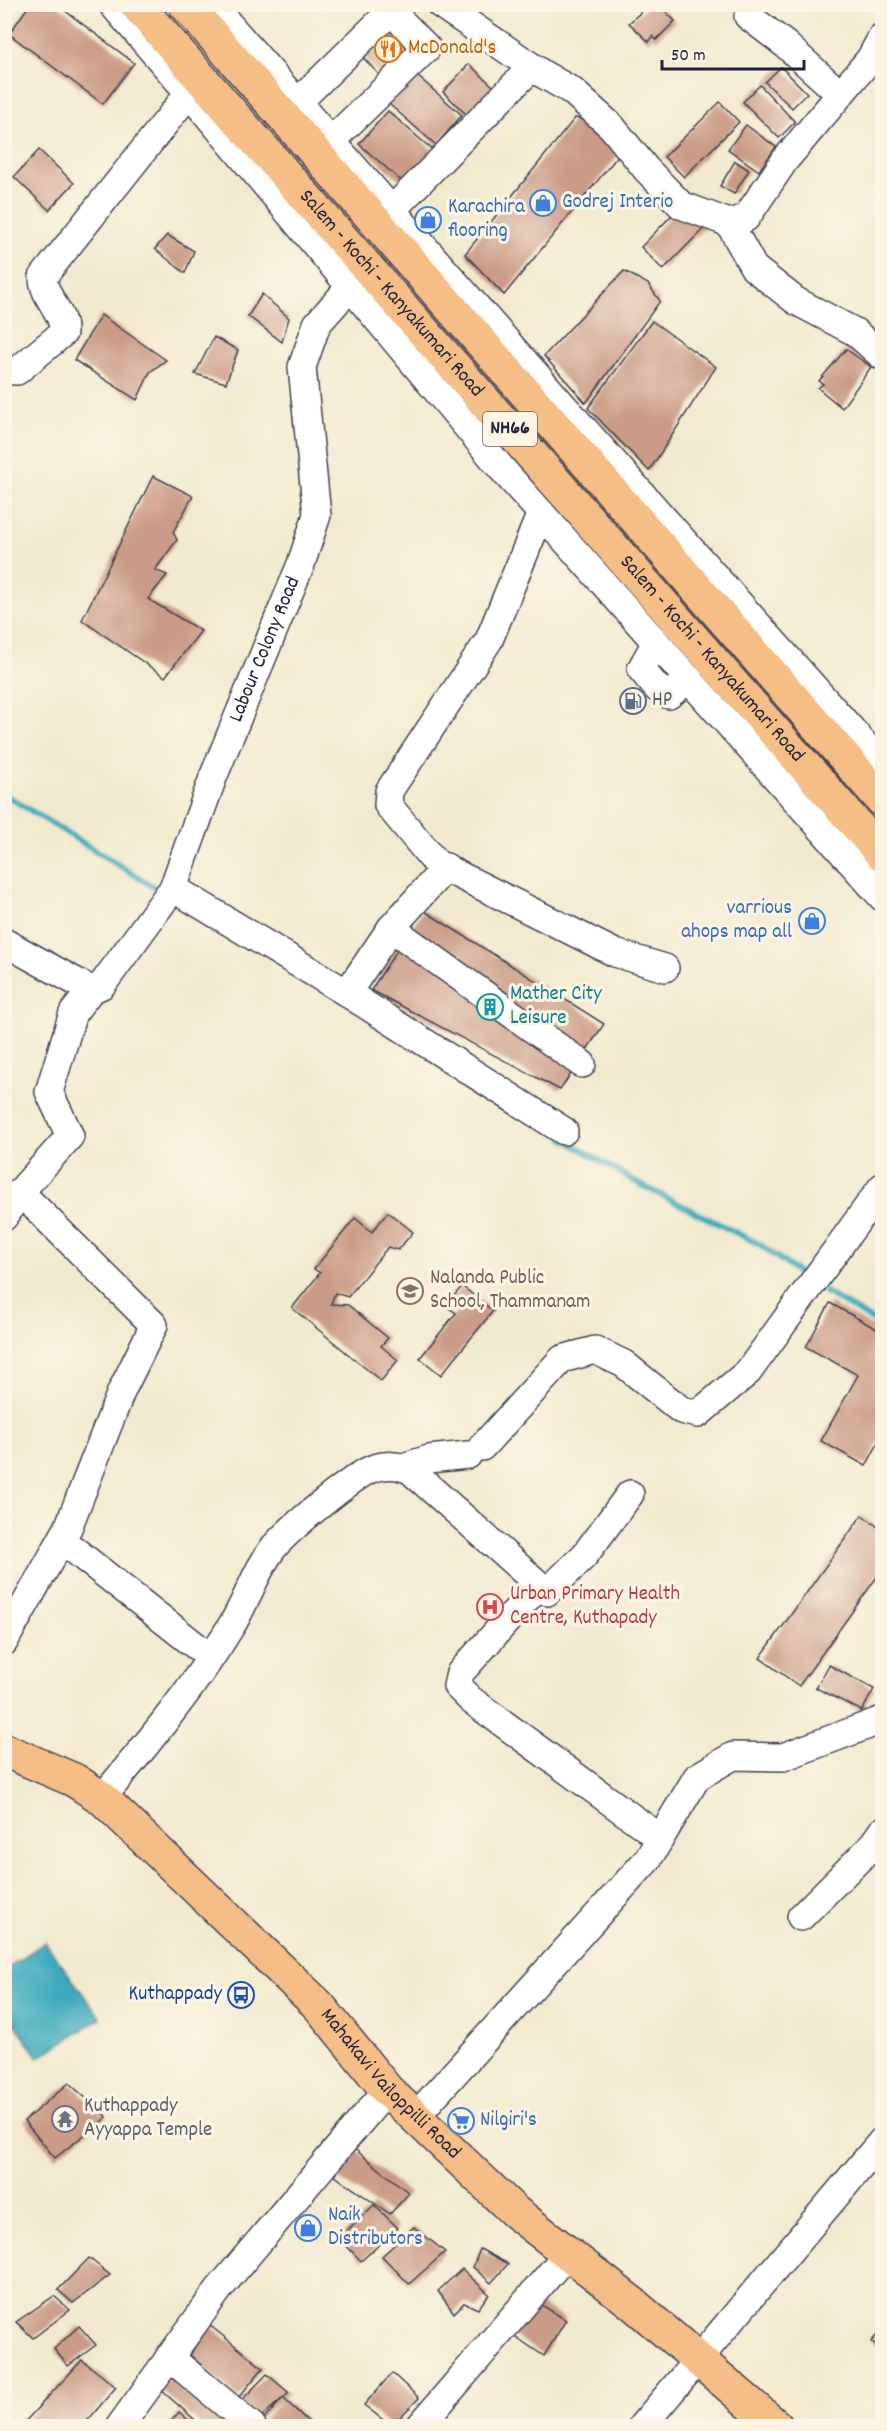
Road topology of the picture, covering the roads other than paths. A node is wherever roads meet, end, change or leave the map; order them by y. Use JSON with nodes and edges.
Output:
{"nodes":[{"id":1,"x":112,"y":4,"type":"edge"},
{"id":2,"x":136,"y":4,"type":"edge"},
{"id":3,"x":185,"y":4,"type":"edge"},
{"id":4,"x":211,"y":4,"type":"edge"},
{"id":5,"x":440,"y":4,"type":"edge"},
{"id":6,"x":748,"y":16,"type":"dead end"},
{"id":7,"x":882,"y":37,"type":"edge"},
{"id":8,"x":532,"y":67,"type":"junction"},
{"id":9,"x":189,"y":93,"type":"junction"},
{"id":10,"x":840,"y":94,"type":"junction"},
{"id":11,"x":298,"y":102,"type":"junction"},
{"id":12,"x":332,"y":140,"type":"junction"},
{"id":13,"x":393,"y":210,"type":"junction"},
{"id":14,"x":729,"y":223,"type":"junction"},
{"id":15,"x":351,"y":286,"type":"junction"},
{"id":16,"x":882,"y":356,"type":"edge"},
{"id":17,"x":497,"y":359,"type":"junction"},
{"id":18,"x":4,"y":370,"type":"edge"},
{"id":19,"x":470,"y":384,"type":"junction"},
{"id":20,"x":541,"y":513,"type":"junction"},
{"id":21,"x":686,"y":661,"type":"junction"},
{"id":22,"x":878,"y":777,"type":"edge"},
{"id":23,"x":882,"y":854,"type":"edge"},
{"id":24,"x":446,"y":867,"type":"junction"},
{"id":25,"x":173,"y":888,"type":"junction"},
{"id":26,"x":882,"y":897,"type":"edge"},
{"id":27,"x":391,"y":928,"type":"junction"},
{"id":28,"x":4,"y":942,"type":"edge"},
{"id":29,"x":665,"y":968,"type":"dead end"},
{"id":30,"x":91,"y":990,"type":"junction"},
{"id":31,"x":347,"y":993,"type":"junction"},
{"id":32,"x":582,"y":1064,"type":"dead end"},
{"id":33,"x":564,"y":1131,"type":"dead end"},
{"id":34,"x":882,"y":1187,"type":"edge"},
{"id":35,"x":20,"y":1192,"type":"junction"},
{"id":36,"x":4,"y":1216,"type":"edge"},
{"id":37,"x":403,"y":1467,"type":"junction"},
{"id":38,"x":630,"y":1494,"type":"dead end"},
{"id":39,"x":73,"y":1549,"type":"dead end"},
{"id":40,"x":538,"y":1586,"type":"junction"},
{"id":41,"x":4,"y":1642,"type":"edge"},
{"id":42,"x":210,"y":1657,"type":"junction"},
{"id":43,"x":882,"y":1720,"type":"edge"},
{"id":44,"x":4,"y":1750,"type":"edge"},
{"id":45,"x":102,"y":1798,"type":"junction"},
{"id":46,"x":882,"y":1831,"type":"edge"},
{"id":47,"x":660,"y":1838,"type":"junction"},
{"id":48,"x":801,"y":1917,"type":"dead end"},
{"id":49,"x":387,"y":2090,"type":"junction"},
{"id":50,"x":415,"y":2117,"type":"junction"},
{"id":51,"x":882,"y":2141,"type":"edge"},
{"id":52,"x":567,"y":2254,"type":"junction"},
{"id":53,"x":170,"y":2357,"type":"junction"},
{"id":54,"x":697,"y":2358,"type":"junction"},
{"id":55,"x":120,"y":2427,"type":"edge"},
{"id":56,"x":252,"y":2427,"type":"edge"},
{"id":57,"x":420,"y":2427,"type":"edge"},
{"id":58,"x":642,"y":2427,"type":"edge"},
{"id":59,"x":776,"y":2427,"type":"edge"}],
"edges":[{"from":1,"to":9,"type":"street"},
{"from":2,"to":19,"type":"main road","name":"Salem - Kochi - Kanyakumari Road","number":"NH66"},
{"from":3,"to":17,"type":"main road","name":"Salem - Kochi - Kanyakumari Road","number":"NH66"},
{"from":4,"to":11,"type":"street"},
{"from":5,"to":8,"type":"street"},
{"from":6,"to":10,"type":"street"},
{"from":7,"to":10,"type":"street"},
{"from":8,"to":13,"type":"street"},
{"from":8,"to":14,"type":"street"},
{"from":9,"to":15,"type":"street"},
{"from":9,"to":18,"type":"street"},
{"from":10,"to":14,"type":"street"},
{"from":11,"to":12,"type":"street"},
{"from":11,"to":12,"type":"street"},
{"from":12,"to":13,"type":"street"},
{"from":13,"to":22,"type":"street"},
{"from":14,"to":16,"type":"street"},
{"from":15,"to":20,"type":"street"},
{"from":15,"to":25,"type":"street","name":"Labour Colony Road"},
{"from":17,"to":19,"type":"main road"},
{"from":17,"to":22,"type":"main road","name":"Salem - Kochi - Kanyakumari Road","number":"NH66"},
{"from":19,"to":21,"type":"main road","name":"Salem - Kochi - Kanyakumari Road","number":"NH66"},
{"from":20,"to":21,"type":"street"},
{"from":20,"to":24,"type":"street"},
{"from":21,"to":23,"type":"main road","name":"Salem - Kochi - Kanyakumari Road","number":"NH66"},
{"from":21,"to":26,"type":"street"},
{"from":24,"to":27,"type":"street"},
{"from":24,"to":29,"type":"street"},
{"from":25,"to":30,"type":"street","name":"Labour Colony Road"},
{"from":25,"to":31,"type":"street"},
{"from":27,"to":31,"type":"street"},
{"from":27,"to":32,"type":"street"},
{"from":28,"to":30,"type":"street"},
{"from":30,"to":35,"type":"street"},
{"from":31,"to":33,"type":"street"},
{"from":34,"to":37,"type":"street"},
{"from":35,"to":36,"type":"street"},
{"from":35,"to":41,"type":"street"},
{"from":37,"to":40,"type":"street"},
{"from":37,"to":42,"type":"street"},
{"from":38,"to":40,"type":"street"},
{"from":39,"to":42,"type":"street"},
{"from":40,"to":47,"type":"street"},
{"from":42,"to":45,"type":"street"},
{"from":43,"to":47,"type":"street"},
{"from":44,"to":45,"type":"main road","name":"Mahakavi Vailoppilli Road"},
{"from":45,"to":49,"type":"main road","name":"Mahakavi Vailoppilli Road"},
{"from":46,"to":48,"type":"street"},
{"from":47,"to":50,"type":"street"},
{"from":49,"to":50,"type":"main road","name":"Mahakavi Vailoppilli Road"},
{"from":49,"to":53,"type":"street"},
{"from":50,"to":52,"type":"main road","name":"Mahakavi Vailoppilli Road"},
{"from":51,"to":54,"type":"street"},
{"from":52,"to":54,"type":"main road","name":"Mahakavi Vailoppilli Road"},
{"from":52,"to":57,"type":"street"},
{"from":53,"to":55,"type":"street"},
{"from":53,"to":56,"type":"street"},
{"from":54,"to":58,"type":"street"},
{"from":54,"to":59,"type":"main road","name":"Mahakavi Vailoppilli Road"}]}
